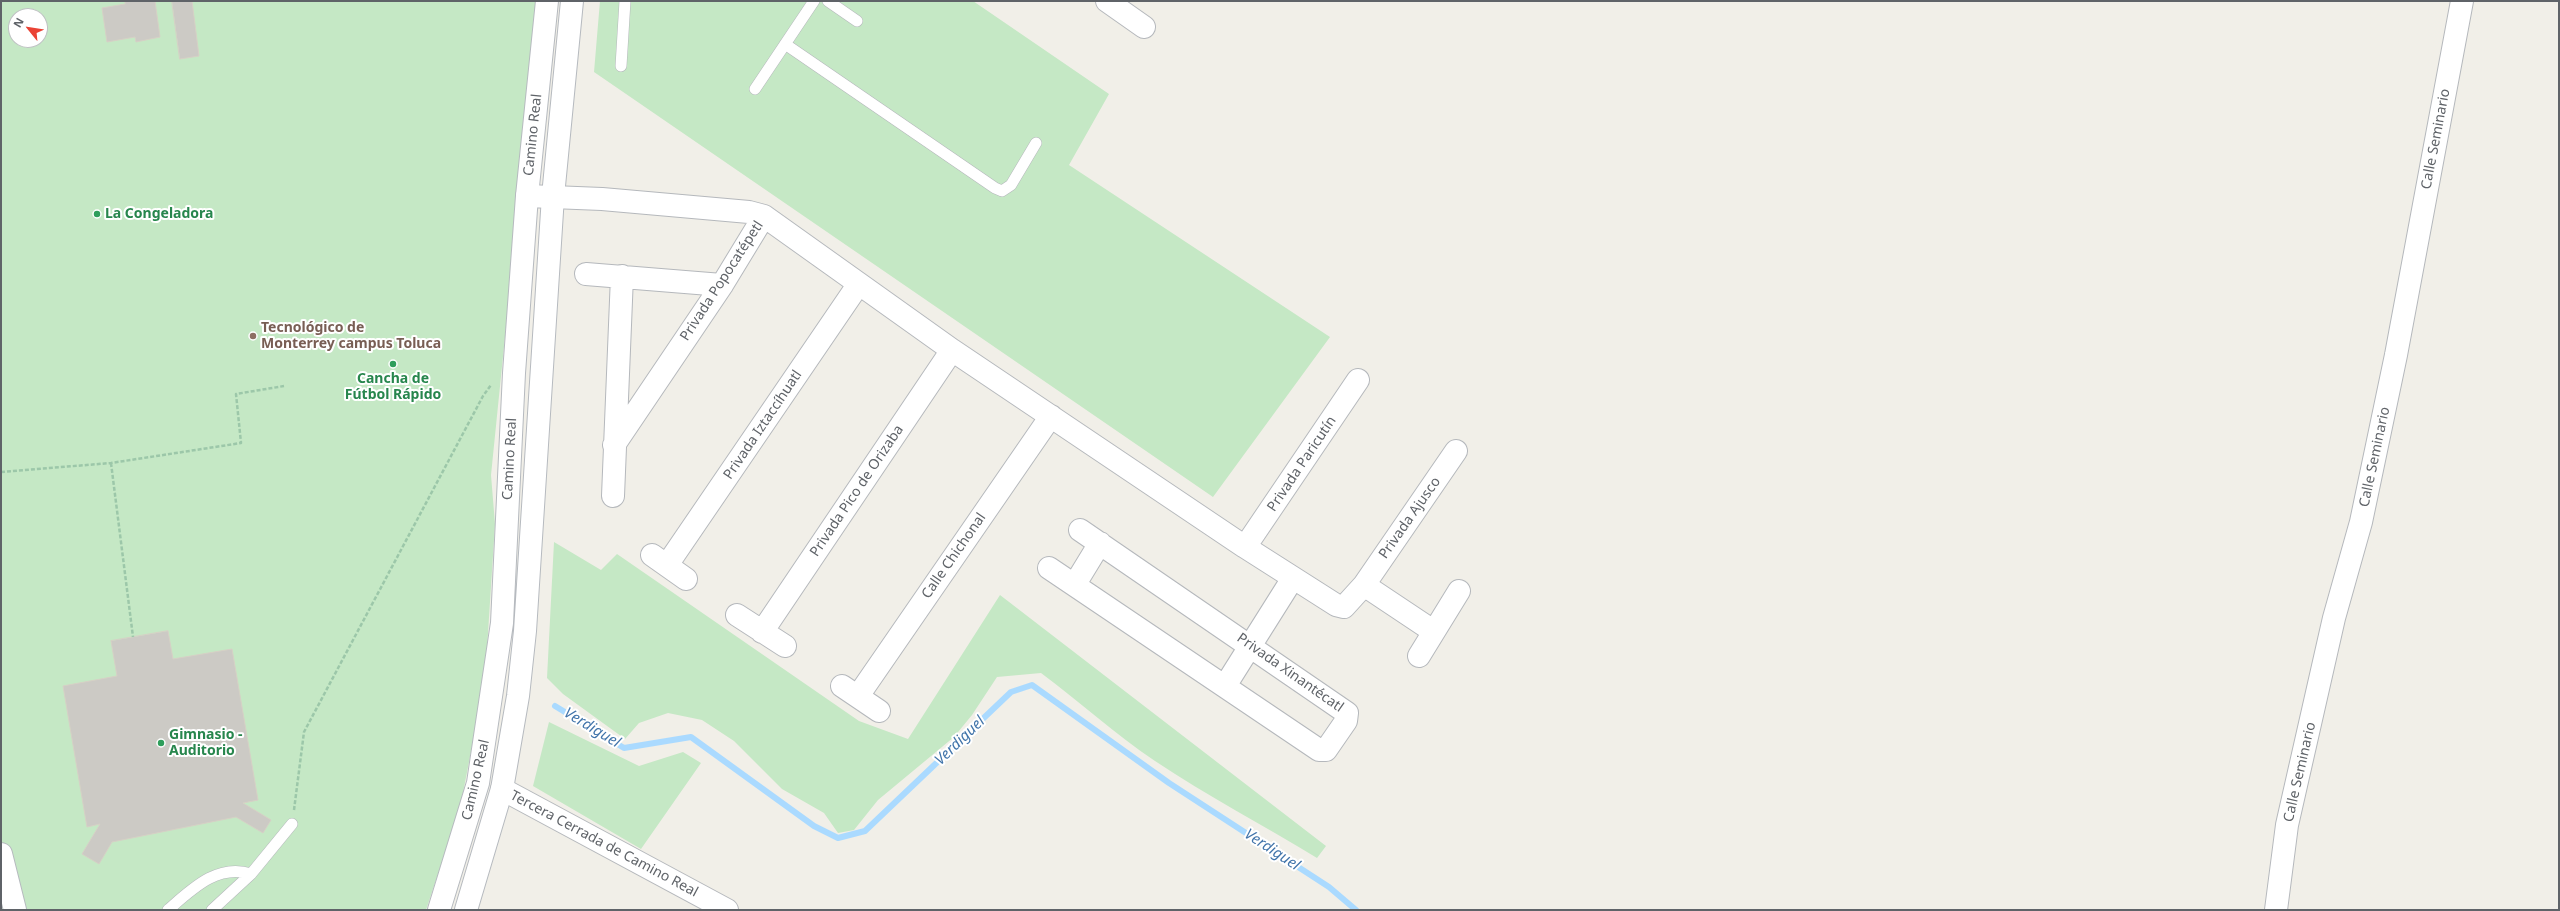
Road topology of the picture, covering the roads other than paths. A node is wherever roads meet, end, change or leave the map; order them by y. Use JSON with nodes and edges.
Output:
{"nodes":[{"id":1,"x":547,"y":1,"type":"edge"},
{"id":2,"x":572,"y":1,"type":"edge"},
{"id":3,"x":625,"y":1,"type":"edge"},
{"id":4,"x":814,"y":1,"type":"edge"},
{"id":5,"x":828,"y":1,"type":"edge"},
{"id":6,"x":1106,"y":1,"type":"edge"},
{"id":7,"x":2462,"y":1,"type":"edge"},
{"id":8,"x":857,"y":21,"type":"dead end"},
{"id":9,"x":1144,"y":27,"type":"dead end"},
{"id":10,"x":785,"y":44,"type":"junction"},
{"id":11,"x":621,"y":66,"type":"dead end"},
{"id":12,"x":755,"y":89,"type":"dead end"},
{"id":13,"x":1036,"y":143,"type":"dead end"},
{"id":14,"x":527,"y":196,"type":"junction"},
{"id":15,"x":552,"y":196,"type":"junction"},
{"id":16,"x":764,"y":216,"type":"junction"},
{"id":17,"x":586,"y":274,"type":"dead end"},
{"id":18,"x":622,"y":276,"type":"junction"},
{"id":19,"x":722,"y":285,"type":"junction"},
{"id":20,"x":858,"y":286,"type":"junction"},
{"id":21,"x":952,"y":350,"type":"junction"},
{"id":22,"x":1358,"y":380,"type":"dead end"},
{"id":23,"x":1051,"y":416,"type":"junction"},
{"id":24,"x":614,"y":445,"type":"junction"},
{"id":25,"x":1456,"y":451,"type":"dead end"},
{"id":26,"x":613,"y":496,"type":"dead end"},
{"id":27,"x":1080,"y":530,"type":"dead end"},
{"id":28,"x":1100,"y":543,"type":"junction"},
{"id":29,"x":1245,"y":547,"type":"junction"},
{"id":30,"x":1050,"y":568,"type":"dead end"},
{"id":31,"x":1293,"y":578,"type":"junction"},
{"id":32,"x":686,"y":579,"type":"dead end"},
{"id":33,"x":1075,"y":584,"type":"junction"},
{"id":34,"x":1364,"y":585,"type":"junction"},
{"id":35,"x":1459,"y":591,"type":"dead end"},
{"id":36,"x":737,"y":614,"type":"dead end"},
{"id":37,"x":1433,"y":631,"type":"junction"},
{"id":38,"x":762,"y":632,"type":"junction"},
{"id":39,"x":1249,"y":644,"type":"junction"},
{"id":40,"x":785,"y":646,"type":"dead end"},
{"id":41,"x":1419,"y":656,"type":"dead end"},
{"id":42,"x":1225,"y":686,"type":"junction"},
{"id":43,"x":879,"y":711,"type":"dead end"},
{"id":44,"x":502,"y":789,"type":"junction"},
{"id":45,"x":292,"y":824,"type":"road end"},
{"id":46,"x":458,"y":853,"type":"junction"},
{"id":47,"x":1,"y":854,"type":"edge"},
{"id":48,"x":482,"y":858,"type":"junction"},
{"id":49,"x":251,"y":874,"type":"junction"},
{"id":50,"x":15,"y":910,"type":"edge"},
{"id":51,"x":168,"y":910,"type":"edge"},
{"id":52,"x":212,"y":910,"type":"edge"},
{"id":53,"x":440,"y":910,"type":"edge"},
{"id":54,"x":466,"y":910,"type":"edge"},
{"id":55,"x":727,"y":910,"type":"edge"},
{"id":56,"x":2276,"y":910,"type":"edge"}],
"edges":[{"from":1,"to":14,"type":"street","name":"Camino Real"},
{"from":2,"to":15,"type":"street","name":"Camino Real"},
{"from":3,"to":11,"type":"lane"},
{"from":4,"to":10,"type":"lane"},
{"from":5,"to":8,"type":"lane"},
{"from":6,"to":9,"type":"street"},
{"from":7,"to":56,"type":"street","name":"Calle Seminario"},
{"from":10,"to":12,"type":"lane"},
{"from":10,"to":13,"type":"lane"},
{"from":14,"to":15,"type":"street","name":"Privada Popocatépetl"},
{"from":14,"to":46,"type":"street","name":"Camino Real"},
{"from":15,"to":16,"type":"street","name":"Privada Popocatépetl"},
{"from":15,"to":44,"type":"street","name":"Camino Real"},
{"from":16,"to":19,"type":"street","name":"Privada Popocatépetl"},
{"from":16,"to":20,"type":"street","name":"Privada Ajusco"},
{"from":17,"to":18,"type":"street"},
{"from":18,"to":19,"type":"street"},
{"from":18,"to":24,"type":"street"},
{"from":19,"to":24,"type":"street","name":"Privada Popocatépetl"},
{"from":20,"to":21,"type":"street","name":"Privada Ajusco"},
{"from":20,"to":32,"type":"street","name":"Privada Iztaccíhuatl"},
{"from":21,"to":23,"type":"street","name":"Privada Ajusco"},
{"from":21,"to":38,"type":"street","name":"Privada Pico de Orizaba"},
{"from":22,"to":29,"type":"street","name":"Privada Paricutín"},
{"from":23,"to":29,"type":"street","name":"Privada Ajusco"},
{"from":23,"to":43,"type":"street","name":"Calle Chichonal"},
{"from":24,"to":26,"type":"street"},
{"from":25,"to":34,"type":"street","name":"Privada Ajusco"},
{"from":27,"to":28,"type":"street","name":"Privada Xinantécatl"},
{"from":28,"to":33,"type":"street"},
{"from":28,"to":39,"type":"street","name":"Privada Xinantécatl"},
{"from":29,"to":31,"type":"street","name":"Privada Ajusco"},
{"from":30,"to":33,"type":"street","name":"Privada Xinantécatl"},
{"from":31,"to":34,"type":"street","name":"Privada Ajusco"},
{"from":31,"to":39,"type":"street"},
{"from":33,"to":42,"type":"street","name":"Privada Xinantécatl"},
{"from":34,"to":37,"type":"street"},
{"from":35,"to":37,"type":"street"},
{"from":36,"to":38,"type":"street"},
{"from":37,"to":41,"type":"street"},
{"from":38,"to":40,"type":"street"},
{"from":39,"to":42,"type":"street"},
{"from":39,"to":42,"type":"street","name":"Privada Xinantécatl"},
{"from":44,"to":48,"type":"street","name":"Camino Real"},
{"from":44,"to":55,"type":"street","name":"Tercera Cerrada de Camino Real"},
{"from":45,"to":49,"type":"lane"},
{"from":46,"to":48,"type":"street"},
{"from":46,"to":53,"type":"street","name":"Camino Real"},
{"from":47,"to":50,"type":"street"},
{"from":48,"to":54,"type":"street","name":"Camino Real"},
{"from":49,"to":51,"type":"lane"},
{"from":49,"to":52,"type":"lane"}]}
